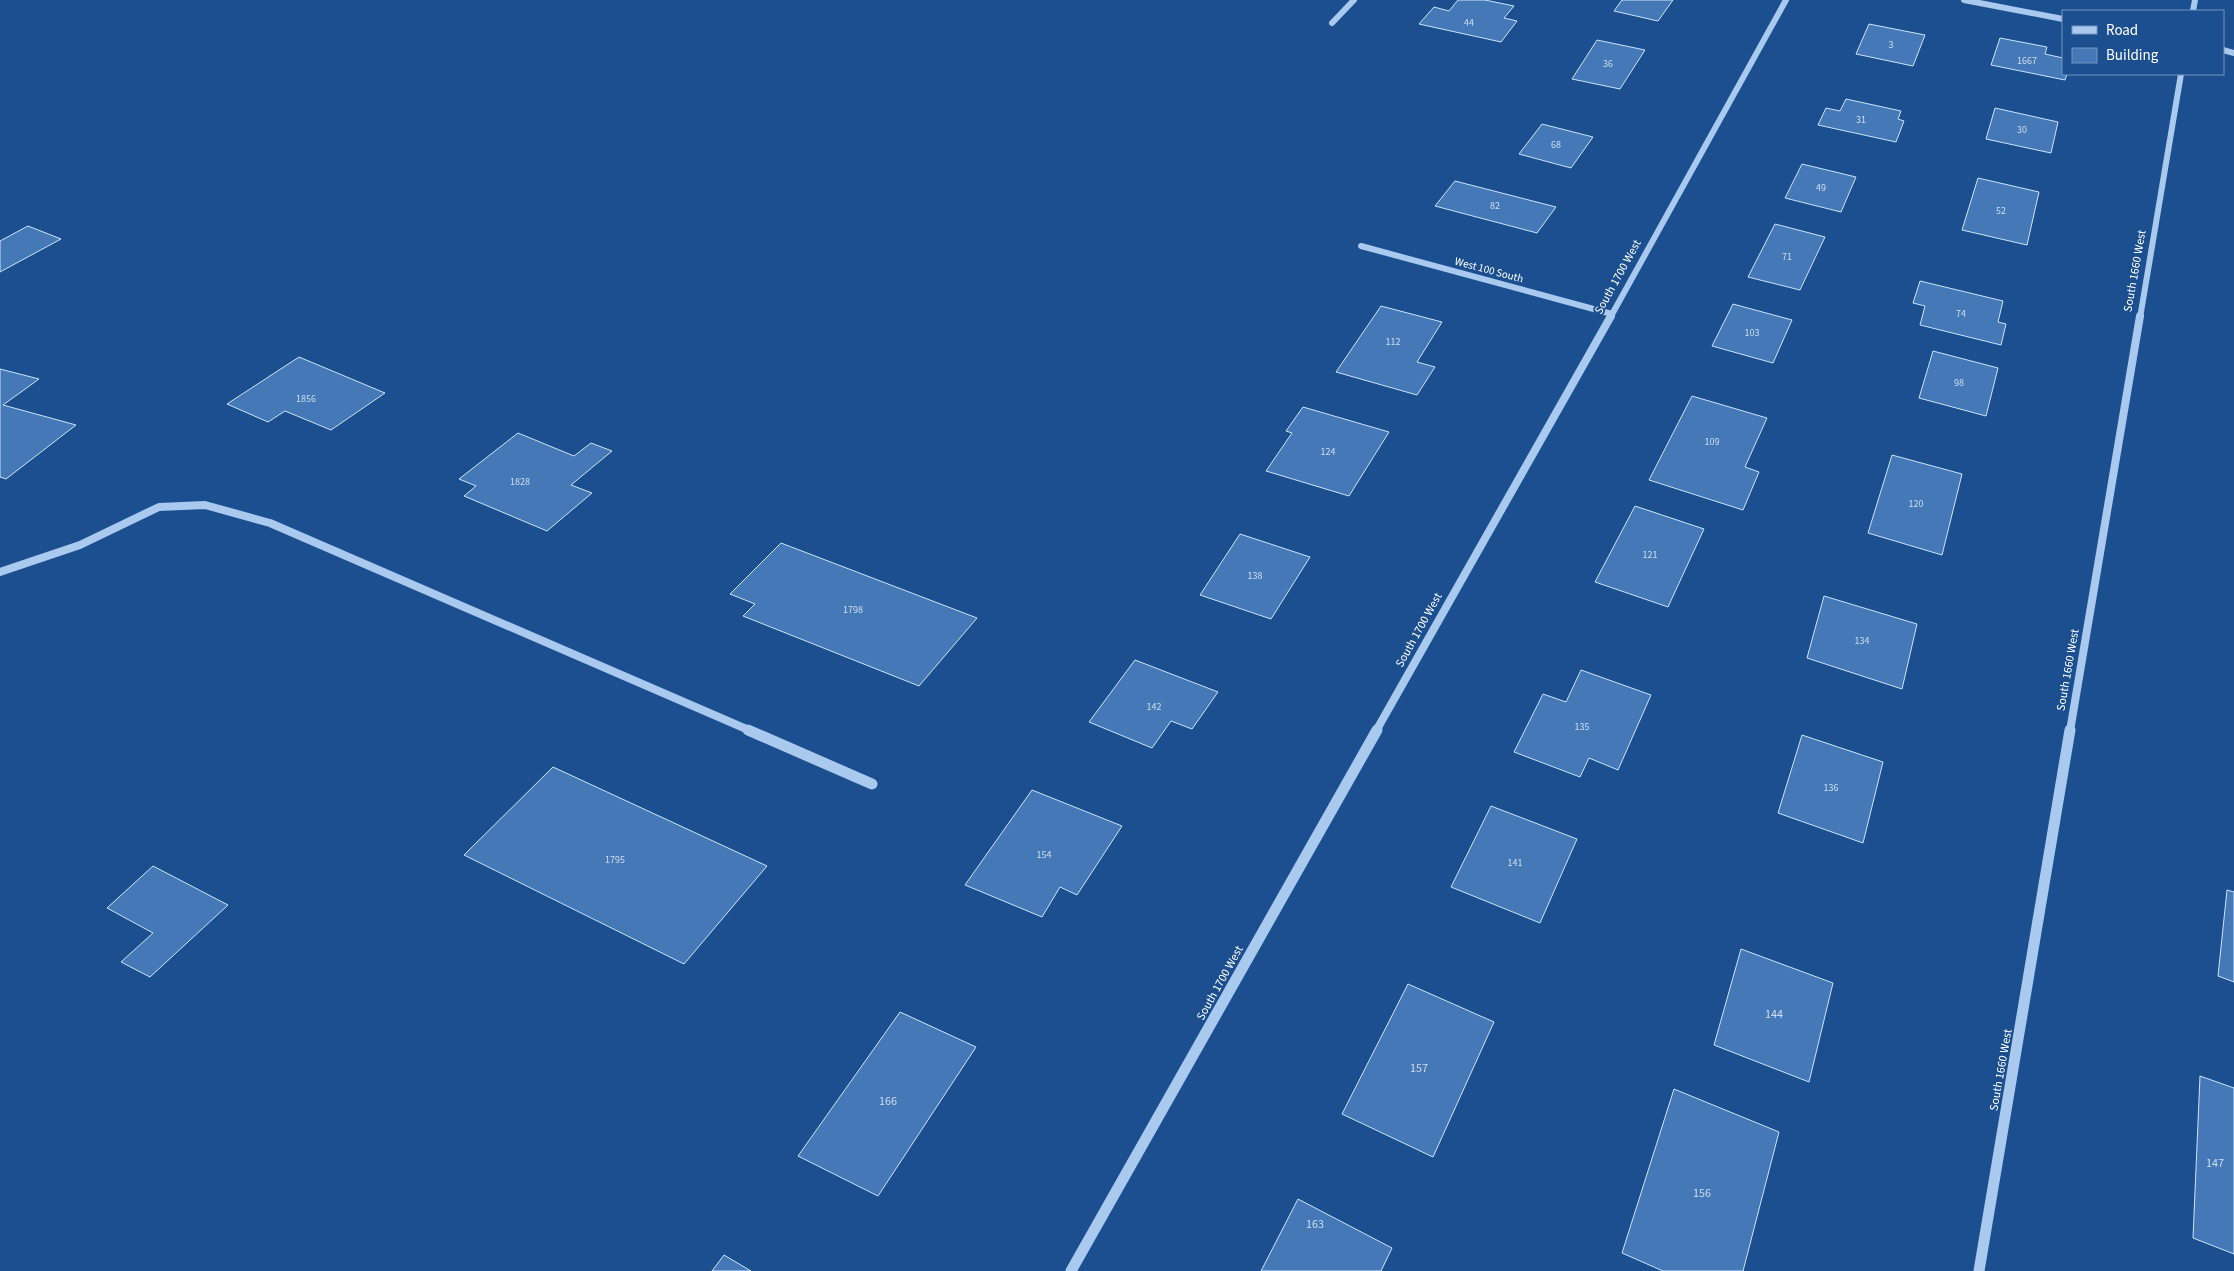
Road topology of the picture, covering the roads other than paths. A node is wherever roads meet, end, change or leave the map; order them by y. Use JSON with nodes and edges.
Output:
{"nodes":[{"id":1,"x":1354,"y":0,"type":"edge"},
{"id":2,"x":1786,"y":0,"type":"edge"},
{"id":3,"x":1964,"y":0,"type":"edge"},
{"id":4,"x":2062,"y":19,"type":"edge"},
{"id":5,"x":1332,"y":23,"type":"dead end"},
{"id":6,"x":2181,"y":75,"type":"edge"},
{"id":7,"x":1362,"y":246,"type":"dead end"},
{"id":8,"x":1612,"y":314,"type":"junction"},
{"id":9,"x":0,"y":572,"type":"edge"},
{"id":10,"x":872,"y":784,"type":"dead end"},
{"id":11,"x":1071,"y":1271,"type":"edge"},
{"id":12,"x":1979,"y":1271,"type":"edge"}],
"edges":[{"from":1,"to":5,"type":"street"},
{"from":2,"to":8,"type":"street","name":"South 1700 West"},
{"from":3,"to":4,"type":"street"},
{"from":6,"to":12,"type":"street","name":"South 1660 West"},
{"from":7,"to":8,"type":"street","name":"West 100 South"},
{"from":8,"to":11,"type":"street","name":"South 1700 West"},
{"from":9,"to":10,"type":"street"}]}
